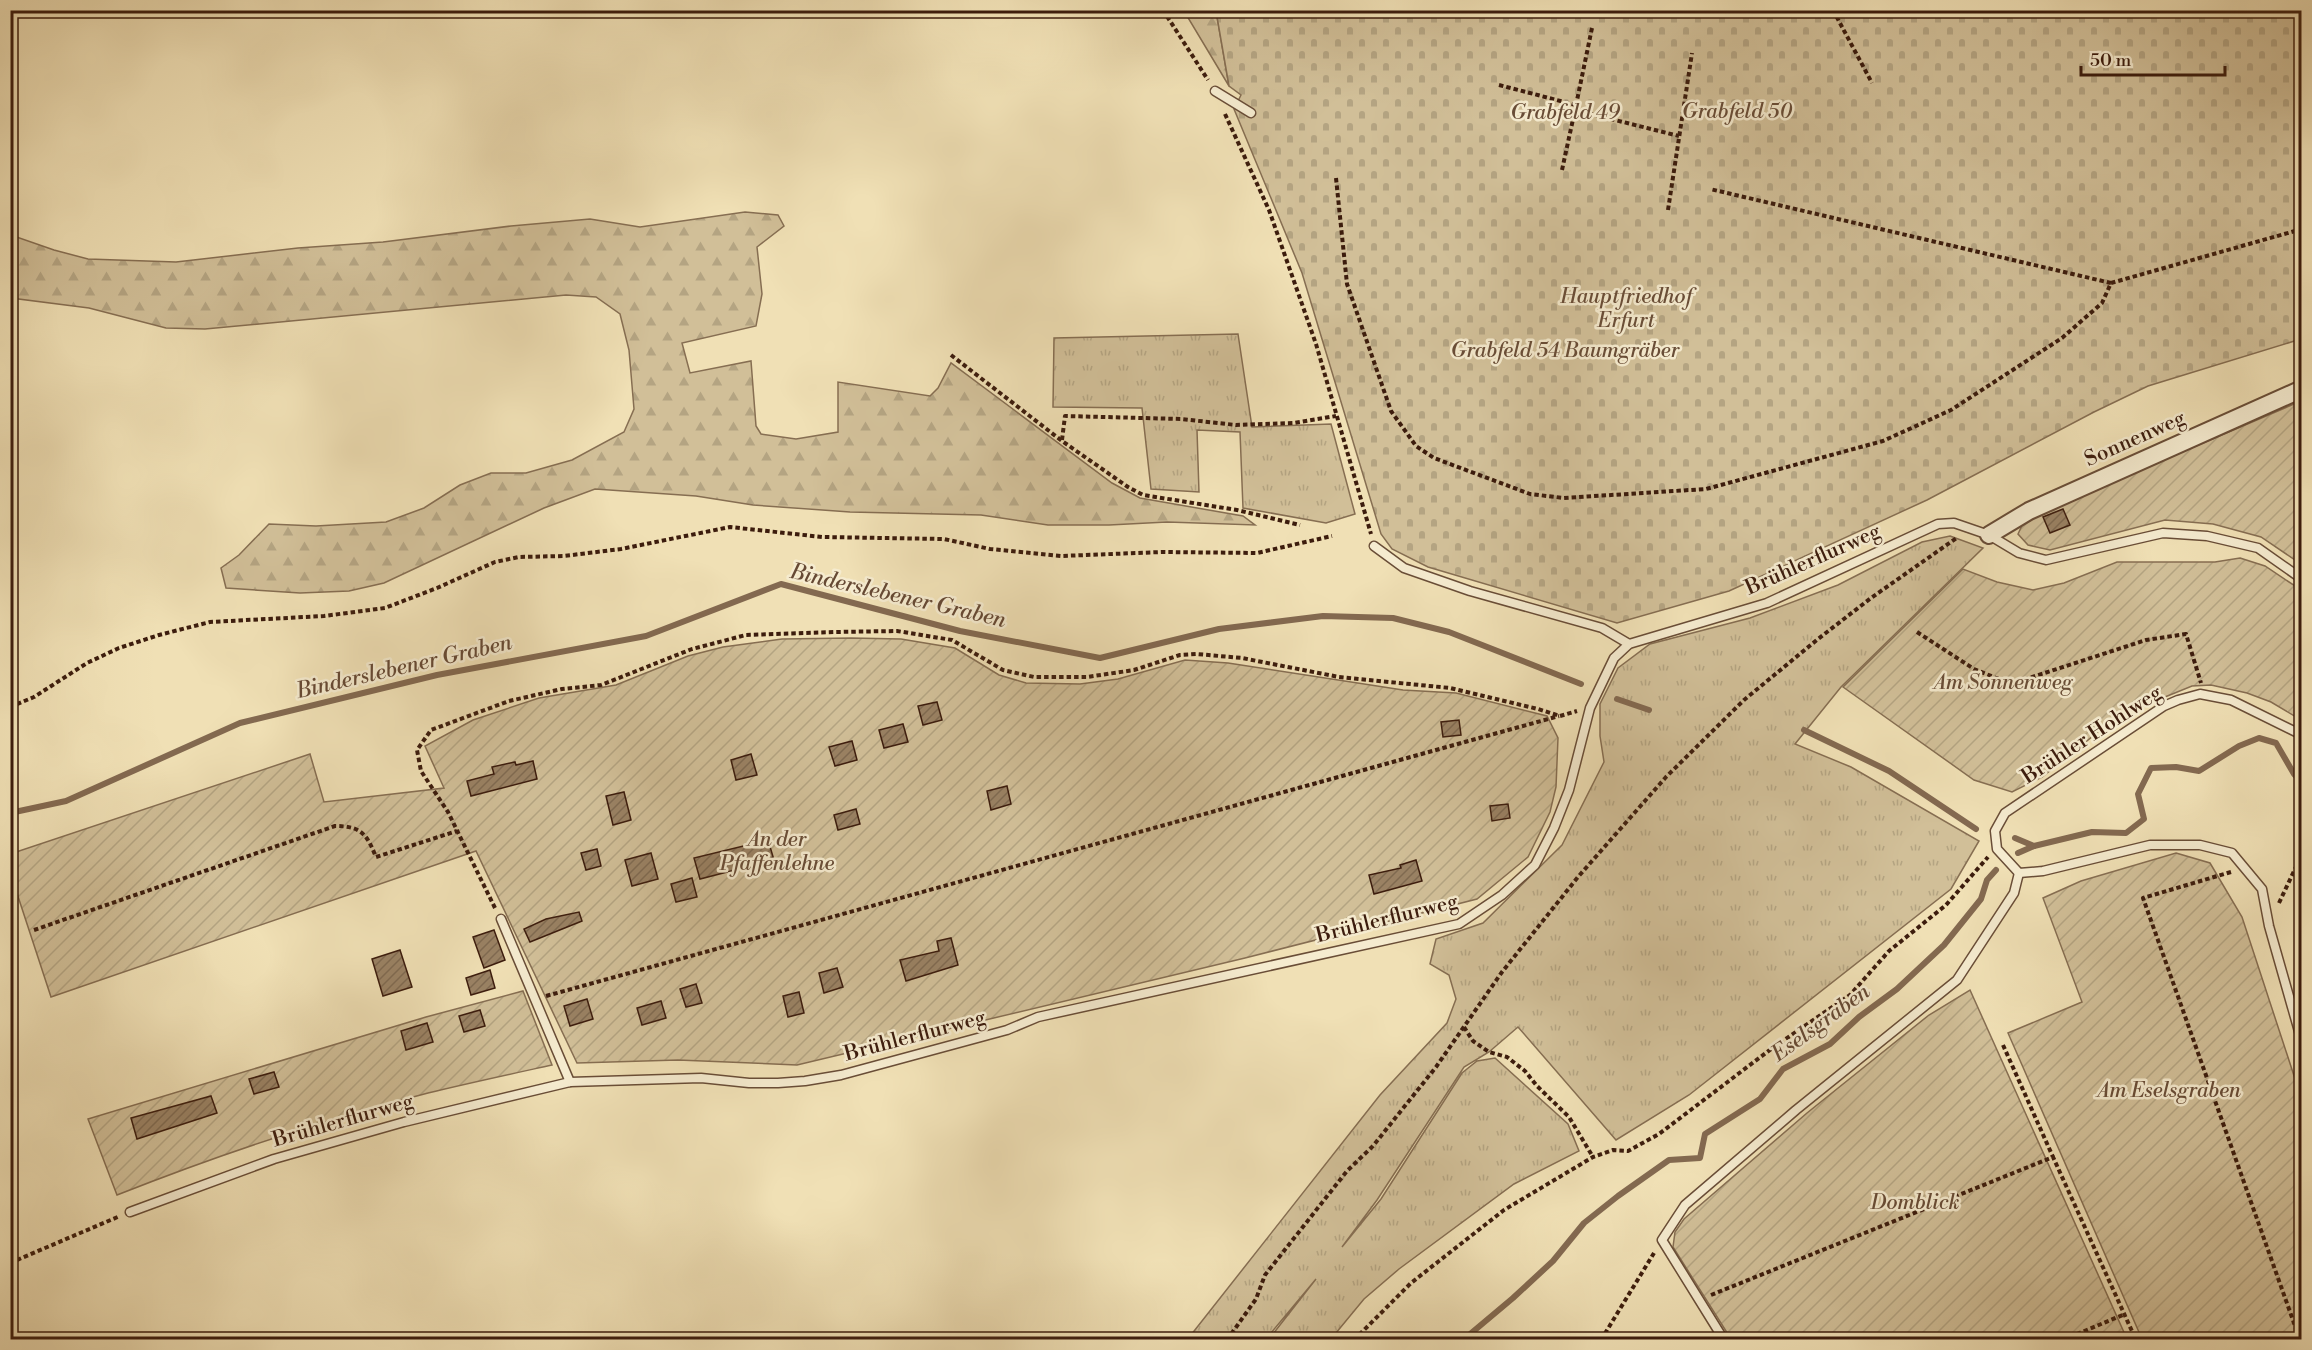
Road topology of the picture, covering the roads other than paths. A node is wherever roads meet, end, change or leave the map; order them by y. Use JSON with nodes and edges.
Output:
{"nodes":[{"id":1,"x":1215,"y":91,"type":"road end"},
{"id":2,"x":1251,"y":113,"type":"dead end"},
{"id":3,"x":2301,"y":389,"type":"edge"},
{"id":4,"x":1989,"y":535,"type":"junction"},
{"id":5,"x":1374,"y":546,"type":"road end"},
{"id":6,"x":2301,"y":579,"type":"edge"},
{"id":7,"x":1629,"y":644,"type":"junction"},
{"id":8,"x":2301,"y":735,"type":"edge"},
{"id":9,"x":2019,"y":873,"type":"junction"},
{"id":10,"x":501,"y":919,"type":"road end"},
{"id":11,"x":2301,"y":1042,"type":"edge"},
{"id":12,"x":570,"y":1082,"type":"junction"},
{"id":13,"x":130,"y":1212,"type":"road end"},
{"id":14,"x":1724,"y":1340,"type":"edge"}],
"edges":[{"from":1,"to":2,"type":"lane"},
{"from":3,"to":4,"type":"street","name":"Sonnenweg"},
{"from":4,"to":6,"type":"lane","name":"Brühlerflurweg"},
{"from":4,"to":7,"type":"lane","name":"Brühlerflurweg"},
{"from":5,"to":7,"type":"lane"},
{"from":7,"to":12,"type":"lane","name":"Brühlerflurweg"},
{"from":8,"to":9,"type":"lane","name":"Brühler Hohlweg"},
{"from":9,"to":11,"type":"lane"},
{"from":9,"to":14,"type":"lane"},
{"from":10,"to":12,"type":"lane"},
{"from":12,"to":13,"type":"lane","name":"Brühlerflurweg"}]}
